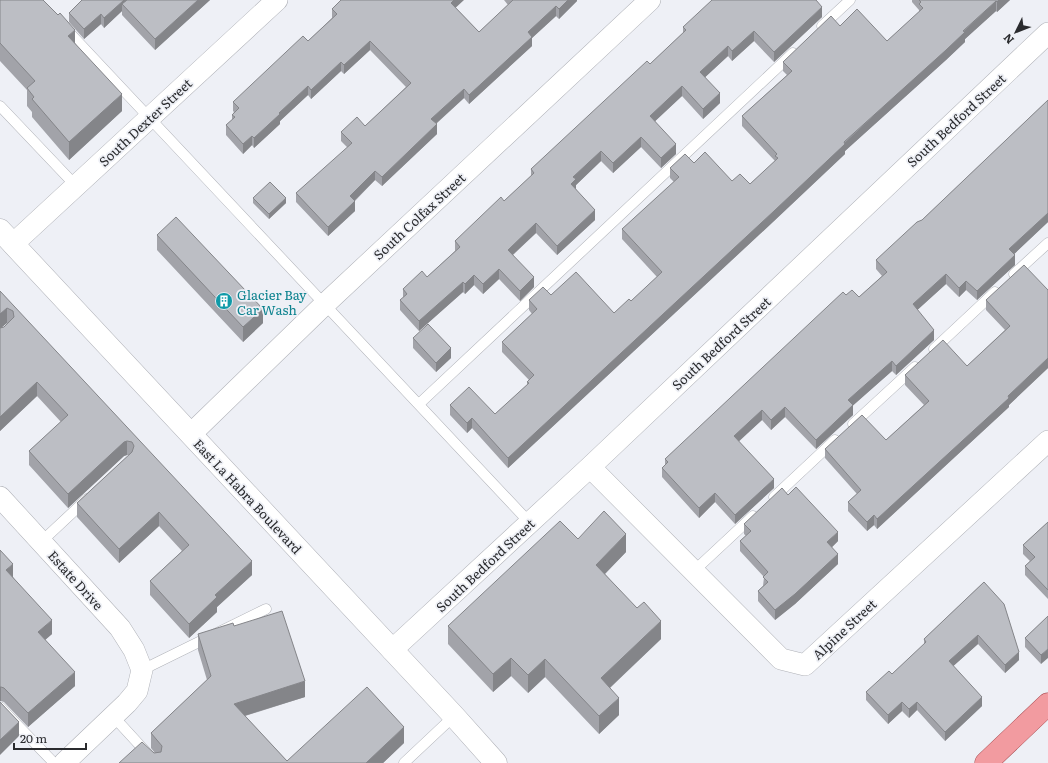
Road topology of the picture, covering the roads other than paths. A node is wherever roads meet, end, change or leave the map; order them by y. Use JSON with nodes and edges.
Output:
{"nodes":[{"id":1,"x":277,"y":0,"type":"edge"},
{"id":2,"x":650,"y":0,"type":"edge"},
{"id":3,"x":850,"y":0,"type":"edge"},
{"id":4,"x":60,"y":22,"type":"edge"},
{"id":5,"x":815,"y":33,"type":"edge"},
{"id":6,"x":1048,"y":33,"type":"edge"},
{"id":7,"x":803,"y":44,"type":"edge"},
{"id":8,"x":0,"y":106,"type":"edge"},
{"id":9,"x":150,"y":118,"type":"junction"},
{"id":10,"x":76,"y":186,"type":"junction"},
{"id":11,"x":6,"y":237,"type":"edge"},
{"id":12,"x":1048,"y":243,"type":"edge"},
{"id":13,"x":325,"y":304,"type":"junction"},
{"id":14,"x":419,"y":404,"type":"junction"},
{"id":15,"x":191,"y":434,"type":"junction"},
{"id":16,"x":1048,"y":441,"type":"edge"},
{"id":17,"x":590,"y":468,"type":"junction"},
{"id":18,"x":93,"y":493,"type":"edge"},
{"id":19,"x":1,"y":499,"type":"edge"},
{"id":20,"x":530,"y":523,"type":"junction"},
{"id":21,"x":41,"y":542,"type":"junction"},
{"id":22,"x":694,"y":571,"type":"junction"},
{"id":23,"x":266,"y":609,"type":"dead end"},
{"id":24,"x":392,"y":650,"type":"junction"},
{"id":25,"x":142,"y":670,"type":"junction"},
{"id":26,"x":0,"y":707,"type":"edge"},
{"id":27,"x":1047,"y":709,"type":"edge"},
{"id":28,"x":113,"y":716,"type":"junction"},
{"id":29,"x":454,"y":716,"type":"junction"},
{"id":30,"x":54,"y":763,"type":"edge"},
{"id":31,"x":64,"y":763,"type":"edge"},
{"id":32,"x":156,"y":763,"type":"edge"},
{"id":33,"x":404,"y":763,"type":"edge"},
{"id":34,"x":496,"y":763,"type":"edge"},
{"id":35,"x":986,"y":763,"type":"edge"}],
"edges":[{"from":1,"to":9,"type":"street","name":"South Dexter Street"},
{"from":2,"to":13,"type":"street","name":"South Colfax Street"},
{"from":3,"to":5,"type":"lane"},
{"from":4,"to":9,"type":"lane"},
{"from":6,"to":17,"type":"street","name":"South Bedford Street"},
{"from":7,"to":14,"type":"lane"},
{"from":8,"to":10,"type":"lane"},
{"from":9,"to":10,"type":"street","name":"South Dexter Street"},
{"from":9,"to":13,"type":"lane"},
{"from":10,"to":11,"type":"street","name":"South Dexter Street"},
{"from":11,"to":15,"type":"main road","name":"East La Habra Boulevard"},
{"from":12,"to":22,"type":"lane"},
{"from":13,"to":14,"type":"lane"},
{"from":13,"to":15,"type":"street","name":"South Colfax Street"},
{"from":14,"to":20,"type":"lane"},
{"from":15,"to":24,"type":"main road","name":"East La Habra Boulevard"},
{"from":16,"to":22,"type":"street","name":"Alpine Street"},
{"from":17,"to":20,"type":"street","name":"South Bedford Street"},
{"from":17,"to":22,"type":"street","name":"Alpine Street"},
{"from":18,"to":21,"type":"lane"},
{"from":19,"to":21,"type":"street","name":"Estate Drive"},
{"from":20,"to":24,"type":"street","name":"South Bedford Street"},
{"from":21,"to":25,"type":"street","name":"Estate Drive"},
{"from":23,"to":25,"type":"lane"},
{"from":24,"to":29,"type":"main road","name":"East La Habra Boulevard"},
{"from":25,"to":28,"type":"street"},
{"from":26,"to":30,"type":"lane"},
{"from":27,"to":35,"type":"main road"},
{"from":28,"to":31,"type":"street"},
{"from":28,"to":32,"type":"lane"},
{"from":29,"to":33,"type":"lane"},
{"from":29,"to":34,"type":"main road","name":"East La Habra Boulevard"}]}
